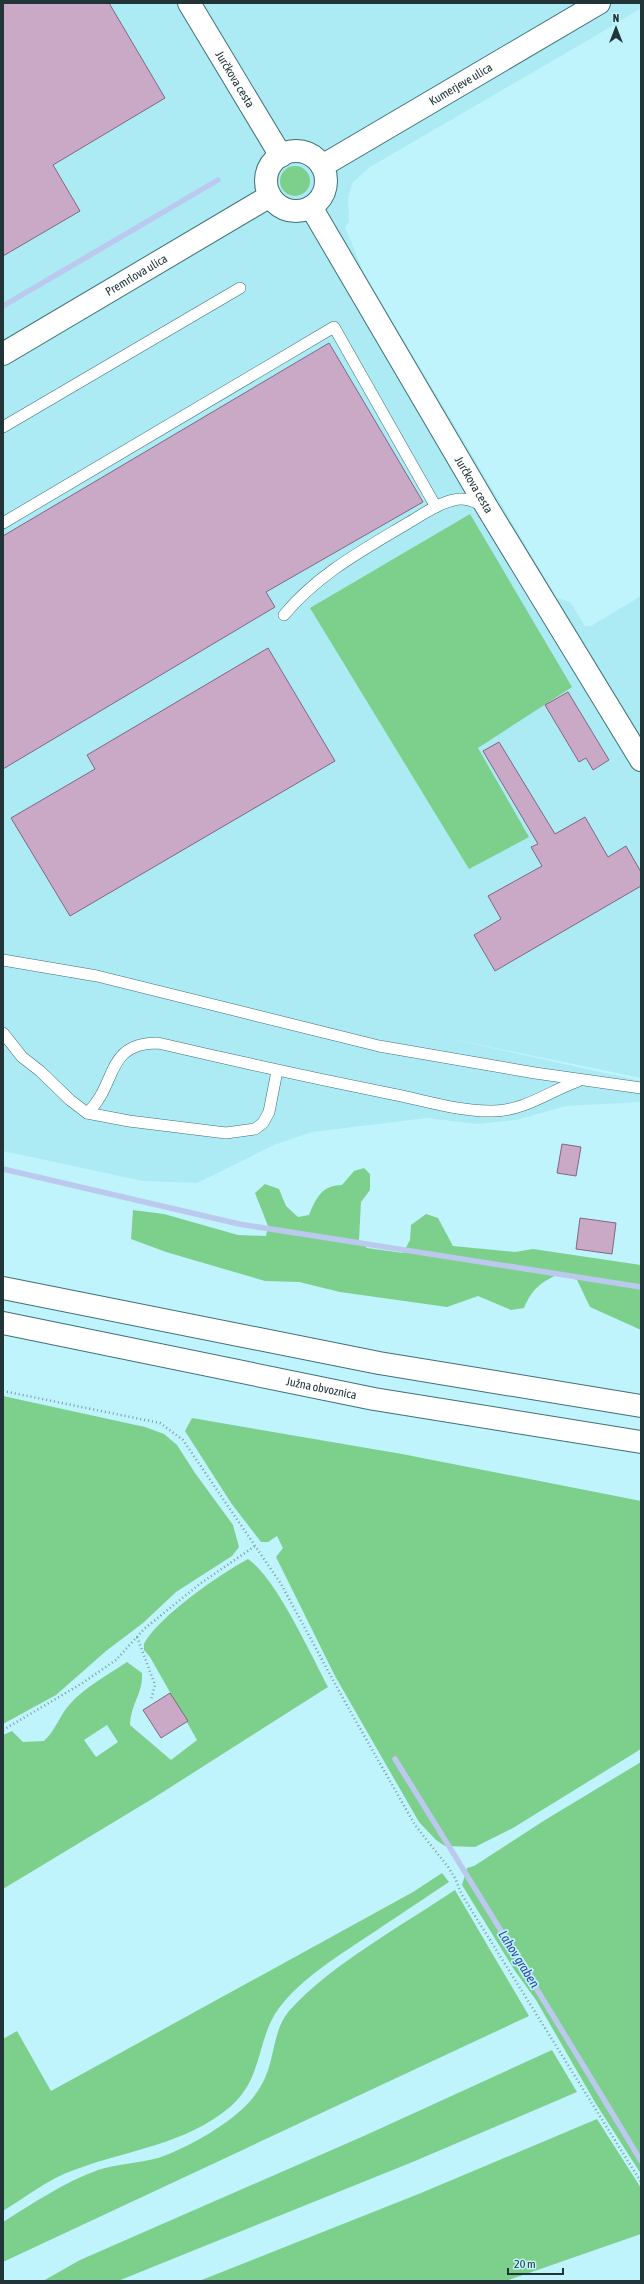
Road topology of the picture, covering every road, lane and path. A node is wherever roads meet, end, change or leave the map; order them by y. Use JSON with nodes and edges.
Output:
{"nodes":[{"id":1,"x":189,"y":3,"type":"edge"},
{"id":2,"x":600,"y":3,"type":"edge"},
{"id":3,"x":281,"y":156,"type":"junction"},
{"id":4,"x":322,"y":166,"type":"junction"},
{"id":5,"x":270,"y":196,"type":"junction"},
{"id":6,"x":310,"y":207,"type":"junction"},
{"id":7,"x":240,"y":288,"type":"dead end"},
{"id":8,"x":3,"y":354,"type":"edge"},
{"id":9,"x":3,"y":427,"type":"edge"},
{"id":10,"x":436,"y":507,"type":"junction"},
{"id":11,"x":488,"y":509,"type":"junction"},
{"id":12,"x":3,"y":523,"type":"edge"},
{"id":13,"x":284,"y":615,"type":"dead end"},
{"id":14,"x":641,"y":760,"type":"edge"},
{"id":15,"x":3,"y":960,"type":"edge"},
{"id":16,"x":3,"y":1033,"type":"edge"},
{"id":17,"x":277,"y":1071,"type":"junction"},
{"id":18,"x":581,"y":1080,"type":"junction"},
{"id":19,"x":641,"y":1088,"type":"edge"},
{"id":20,"x":87,"y":1113,"type":"junction"},
{"id":21,"x":3,"y":1288,"type":"edge"},
{"id":22,"x":3,"y":1323,"type":"edge"},
{"id":23,"x":3,"y":1391,"type":"edge"},
{"id":24,"x":641,"y":1406,"type":"edge"},
{"id":25,"x":641,"y":1442,"type":"edge"},
{"id":26,"x":255,"y":1546,"type":"junction"},
{"id":27,"x":137,"y":1637,"type":"junction"},
{"id":28,"x":151,"y":1700,"type":"dead end"},
{"id":29,"x":3,"y":1730,"type":"edge"},
{"id":30,"x":641,"y":2182,"type":"edge"}],
"edges":[{"from":1,"to":3,"type":"main road","name":"Jurčkova cesta"},
{"from":2,"to":4,"type":"main road","name":"Kumerjeve ulica"},
{"from":3,"to":4,"type":"main road"},
{"from":3,"to":5,"type":"main road"},
{"from":4,"to":6,"type":"main road"},
{"from":5,"to":6,"type":"main road"},
{"from":5,"to":8,"type":"main road","name":"Premrlova ulica"},
{"from":6,"to":11,"type":"main road","name":"Jurčkova cesta"},
{"from":7,"to":9,"type":"lane"},
{"from":10,"to":11,"type":"lane"},
{"from":10,"to":12,"type":"lane"},
{"from":10,"to":13,"type":"lane"},
{"from":11,"to":14,"type":"main road","name":"Jurčkova cesta"},
{"from":15,"to":18,"type":"lane"},
{"from":16,"to":20,"type":"lane"},
{"from":17,"to":18,"type":"lane"},
{"from":17,"to":20,"type":"lane"},
{"from":17,"to":20,"type":"lane"},
{"from":18,"to":19,"type":"lane"},
{"from":21,"to":24,"type":"main road"},
{"from":22,"to":25,"type":"main road","name":"Južna obvoznica"},
{"from":23,"to":26,"type":"path"},
{"from":26,"to":27,"type":"path"},
{"from":26,"to":30,"type":"path"},
{"from":27,"to":28,"type":"path"},
{"from":27,"to":29,"type":"path"}]}
